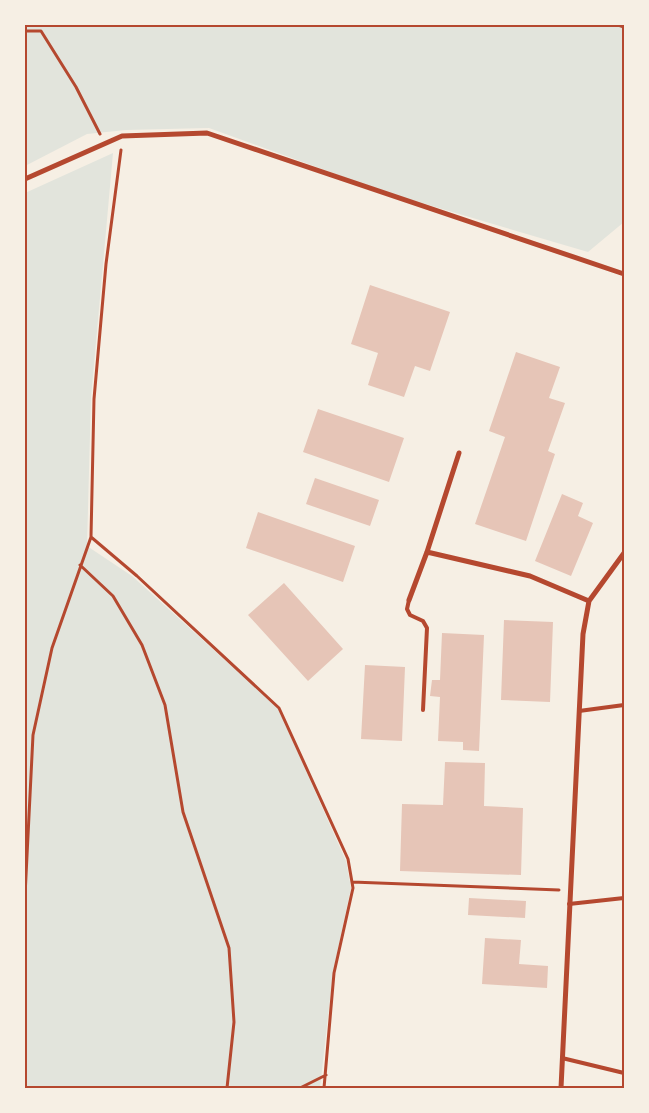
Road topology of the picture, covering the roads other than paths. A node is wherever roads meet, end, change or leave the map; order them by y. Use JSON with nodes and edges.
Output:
{"nodes":[{"id":1,"x":25,"y":179,"type":"edge"},
{"id":2,"x":624,"y":274,"type":"edge"},
{"id":3,"x":459,"y":453,"type":"dead end"},
{"id":4,"x":426,"y":552,"type":"junction"},
{"id":5,"x":624,"y":553,"type":"edge"},
{"id":6,"x":408,"y":600,"type":"joint"},
{"id":7,"x":589,"y":601,"type":"junction"},
{"id":8,"x":624,"y":705,"type":"edge"},
{"id":9,"x":423,"y":710,"type":"dead end"},
{"id":10,"x":579,"y":711,"type":"junction"},
{"id":11,"x":624,"y":898,"type":"edge"},
{"id":12,"x":569,"y":904,"type":"junction"},
{"id":13,"x":562,"y":1058,"type":"junction"},
{"id":14,"x":624,"y":1073,"type":"edge"},
{"id":15,"x":561,"y":1088,"type":"edge"}],
"edges":[{"from":1,"to":2,"type":"street"},
{"from":3,"to":4,"type":"street"},
{"from":4,"to":6,"type":"street"},
{"from":4,"to":7,"type":"street"},
{"from":5,"to":7,"type":"street"},
{"from":6,"to":9,"type":"lane"},
{"from":7,"to":10,"type":"street"},
{"from":8,"to":10,"type":"lane"},
{"from":10,"to":12,"type":"street"},
{"from":11,"to":12,"type":"lane"},
{"from":12,"to":13,"type":"street"},
{"from":13,"to":14,"type":"lane"},
{"from":13,"to":15,"type":"street"}]}
